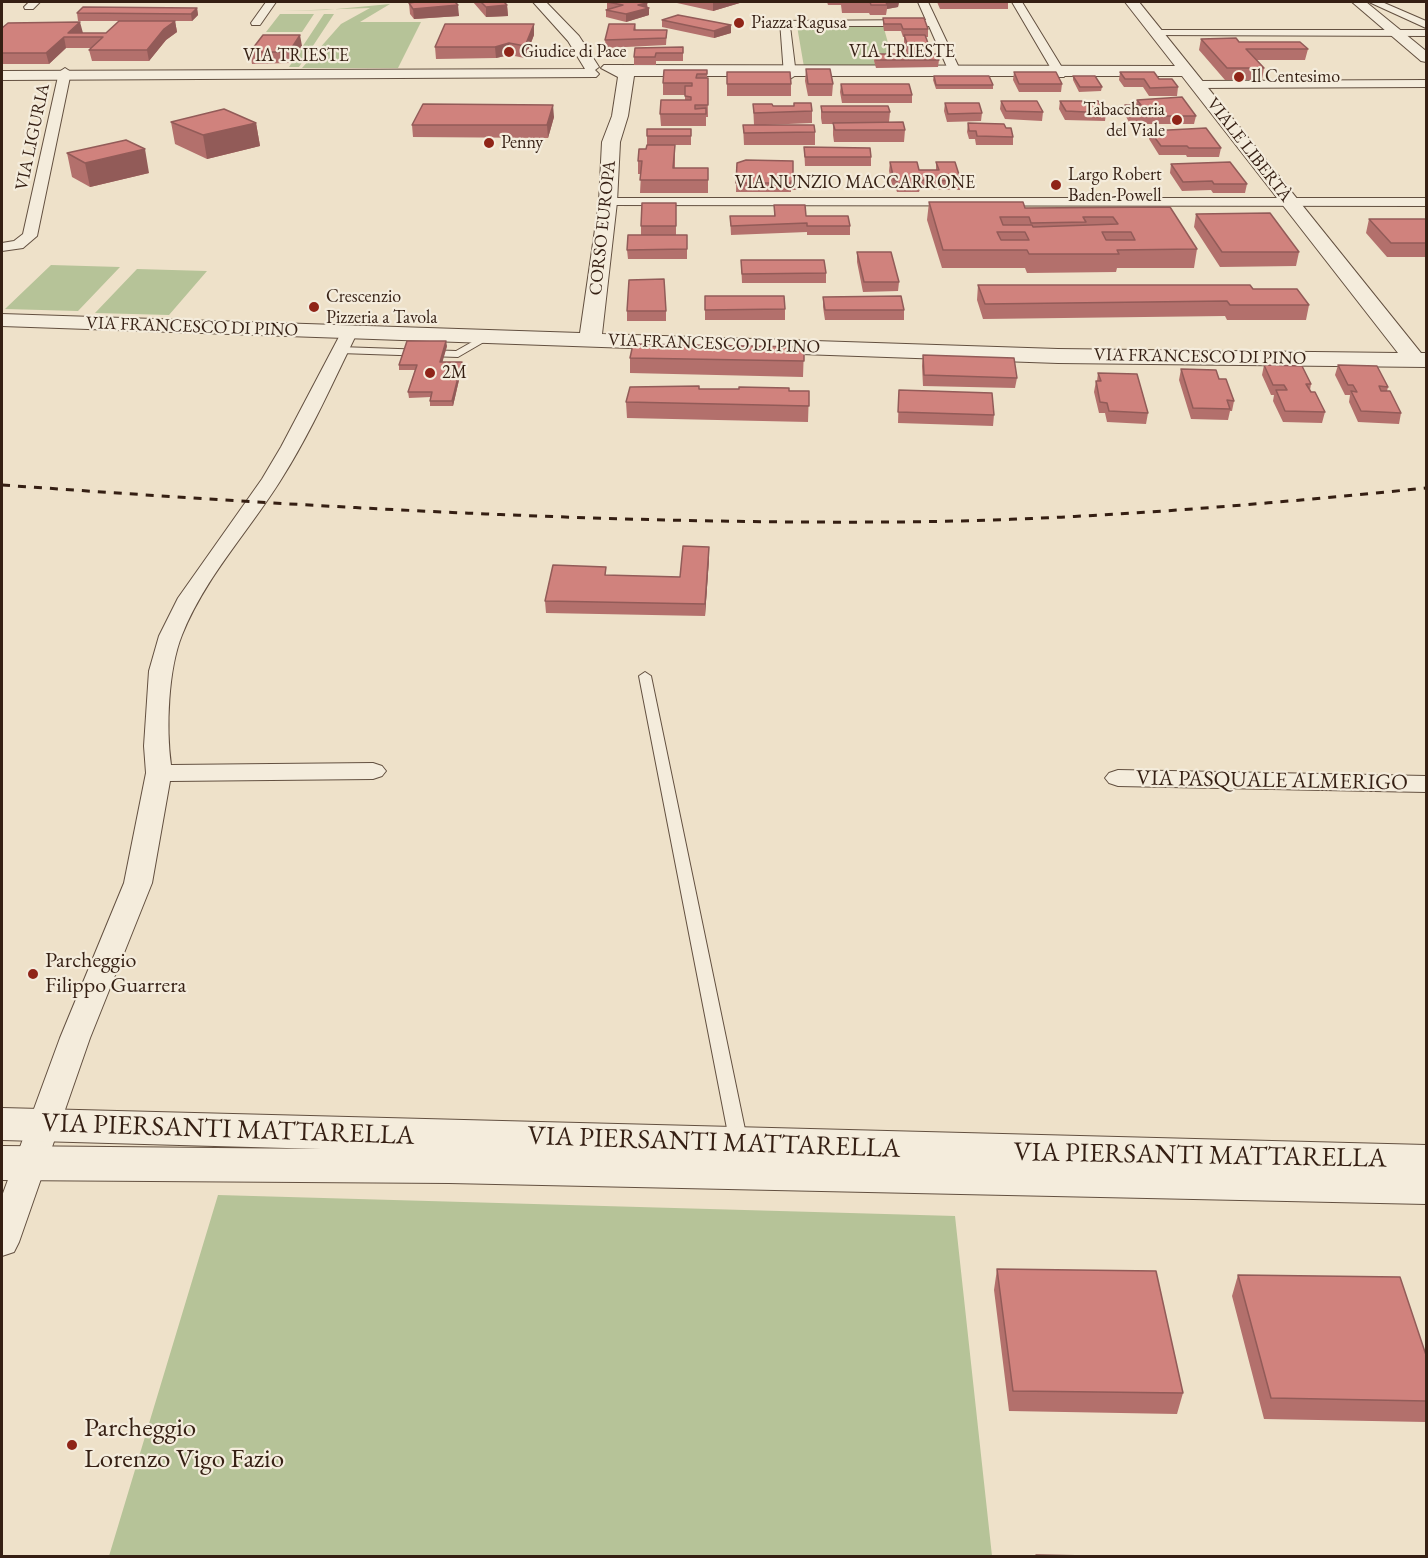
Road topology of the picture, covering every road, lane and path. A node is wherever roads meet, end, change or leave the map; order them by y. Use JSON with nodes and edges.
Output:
{"nodes":[{"id":1,"x":271,"y":2,"type":"edge"},
{"id":2,"x":539,"y":2,"type":"edge"},
{"id":3,"x":923,"y":2,"type":"edge"},
{"id":4,"x":1017,"y":2,"type":"edge"},
{"id":5,"x":1132,"y":2,"type":"edge"},
{"id":6,"x":1358,"y":2,"type":"edge"},
{"id":7,"x":1374,"y":2,"type":"edge"},
{"id":8,"x":256,"y":23,"type":"dead end"},
{"id":9,"x":934,"y":23,"type":"junction"},
{"id":10,"x":1426,"y":25,"type":"edge"},
{"id":11,"x":1157,"y":33,"type":"junction"},
{"id":12,"x":1396,"y":33,"type":"junction"},
{"id":13,"x":1426,"y":33,"type":"edge"},
{"id":14,"x":1426,"y":58,"type":"edge"},
{"id":15,"x":790,"y":73,"type":"junction"},
{"id":16,"x":955,"y":73,"type":"junction"},
{"id":17,"x":1059,"y":73,"type":"junction"},
{"id":18,"x":2,"y":74,"type":"edge"},
{"id":19,"x":65,"y":74,"type":"junction"},
{"id":20,"x":605,"y":75,"type":"junction"},
{"id":21,"x":1191,"y":76,"type":"junction"},
{"id":22,"x":1426,"y":84,"type":"edge"},
{"id":23,"x":606,"y":105,"type":"dead end"},
{"id":24,"x":614,"y":133,"type":"junction"},
{"id":25,"x":608,"y":202,"type":"junction"},
{"id":26,"x":1290,"y":202,"type":"junction"},
{"id":27,"x":1426,"y":202,"type":"edge"},
{"id":28,"x":2,"y":247,"type":"edge"},
{"id":29,"x":2,"y":320,"type":"edge"},
{"id":30,"x":592,"y":332,"type":"junction"},
{"id":31,"x":344,"y":341,"type":"junction"},
{"id":32,"x":1421,"y":360,"type":"edge"},
{"id":33,"x":645,"y":676,"type":"dead end"},
{"id":34,"x":373,"y":771,"type":"dead end"},
{"id":35,"x":159,"y":773,"type":"junction"},
{"id":36,"x":1118,"y":778,"type":"dead end"},
{"id":37,"x":1426,"y":784,"type":"edge"},
{"id":38,"x":2,"y":1124,"type":"edge"},
{"id":39,"x":45,"y":1125,"type":"junction"},
{"id":40,"x":742,"y":1158,"type":"junction"},
{"id":41,"x":1426,"y":1162,"type":"edge"},
{"id":42,"x":16,"y":1164,"type":"edge"},
{"id":43,"x":1426,"y":1187,"type":"edge"},
{"id":44,"x":2,"y":1242,"type":"edge"}],
"edges":[{"from":1,"to":8,"type":"street"},
{"from":2,"to":20,"type":"street"},
{"from":3,"to":9,"type":"street"},
{"from":4,"to":17,"type":"street"},
{"from":5,"to":11,"type":"street","name":"VIALE LIBERTÀ"},
{"from":6,"to":12,"type":"street"},
{"from":7,"to":10,"type":"street"},
{"from":9,"to":15,"type":"street"},
{"from":9,"to":16,"type":"street"},
{"from":11,"to":12,"type":"street"},
{"from":11,"to":21,"type":"street","name":"VIALE LIBERTÀ"},
{"from":12,"to":13,"type":"street"},
{"from":12,"to":14,"type":"street"},
{"from":15,"to":16,"type":"street","name":"VIA TRIESTE"},
{"from":15,"to":20,"type":"street","name":"VIA TRIESTE"},
{"from":16,"to":17,"type":"street","name":"VIA TRIESTE"},
{"from":17,"to":21,"type":"street","name":"VIA TRIESTE"},
{"from":18,"to":19,"type":"street","name":"VIA TRIESTE"},
{"from":19,"to":20,"type":"street","name":"VIA TRIESTE"},
{"from":19,"to":28,"type":"street","name":"VIA LIGURIA"},
{"from":20,"to":24,"type":"street"},
{"from":21,"to":22,"type":"street"},
{"from":21,"to":26,"type":"street","name":"VIALE LIBERTÀ"},
{"from":23,"to":24,"type":"street"},
{"from":24,"to":25,"type":"street","name":"CORSO EUROPA"},
{"from":25,"to":26,"type":"street","name":"VIA NUNZIO MACCARRONE"},
{"from":25,"to":30,"type":"street","name":"CORSO EUROPA"},
{"from":26,"to":27,"type":"street","name":"VIA NUNZIO MACCARRONE"},
{"from":26,"to":32,"type":"street","name":"VIALE LIBERTÀ"},
{"from":29,"to":31,"type":"street","name":"VIA FRANCESCO DI PINO"},
{"from":30,"to":31,"type":"street","name":"VIA FRANCESCO DI PINO"},
{"from":30,"to":32,"type":"street","name":"VIA FRANCESCO DI PINO"},
{"from":31,"to":35,"type":"street"},
{"from":33,"to":40,"type":"lane"},
{"from":34,"to":35,"type":"street"},
{"from":35,"to":39,"type":"street"},
{"from":36,"to":37,"type":"street","name":"VIA PASQUALE ALMERIGO"},
{"from":38,"to":39,"type":"street","name":"VIA PIERSANTI MATTARELLA"},
{"from":39,"to":40,"type":"street","name":"VIA PIERSANTI MATTARELLA"},
{"from":39,"to":42,"type":"street"},
{"from":40,"to":41,"type":"street","name":"VIA PIERSANTI MATTARELLA"},
{"from":40,"to":42,"type":"street","name":"VIA PIERSANTI MATTARELLA"},
{"from":40,"to":43,"type":"street","name":"VIA PIERSANTI MATTARELLA"},
{"from":42,"to":44,"type":"street"}]}
